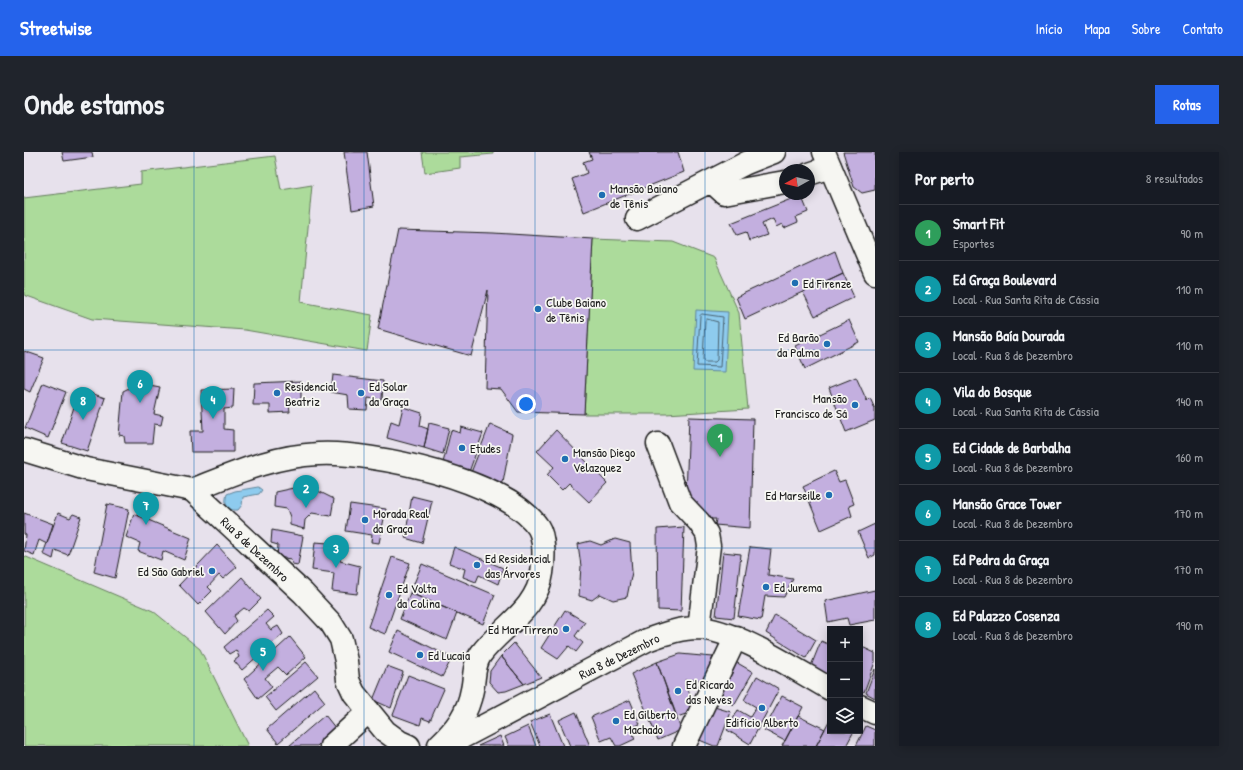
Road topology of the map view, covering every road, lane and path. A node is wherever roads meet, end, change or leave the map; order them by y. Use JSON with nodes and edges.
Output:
{"nodes":[{"id":1,"x":774,"y":152,"type":"edge"},
{"id":2,"x":827,"y":160,"type":"edge"},
{"id":3,"x":815,"y":169,"type":"edge"},
{"id":4,"x":712,"y":182,"type":"junction"},
{"id":5,"x":779,"y":183,"type":"edge"},
{"id":6,"x":637,"y":219,"type":"dead end"},
{"id":7,"x":875,"y":273,"type":"edge"},
{"id":8,"x":658,"y":444,"type":"dead end"},
{"id":9,"x":24,"y":450,"type":"edge"},
{"id":10,"x":192,"y":490,"type":"junction"},
{"id":11,"x":699,"y":628,"type":"junction"},
{"id":12,"x":736,"y":637,"type":"junction"},
{"id":13,"x":827,"y":687,"type":"edge"},
{"id":14,"x":472,"y":690,"type":"junction"},
{"id":15,"x":863,"y":707,"type":"edge"},
{"id":16,"x":369,"y":711,"type":"junction"},
{"id":17,"x":508,"y":713,"type":"junction"},
{"id":18,"x":875,"y":713,"type":"edge"},
{"id":19,"x":436,"y":745,"type":"edge"},
{"id":20,"x":688,"y":745,"type":"edge"},
{"id":21,"x":330,"y":746,"type":"edge"},
{"id":22,"x":409,"y":746,"type":"edge"}],
"edges":[{"from":1,"to":4,"type":"street"},
{"from":2,"to":3,"type":"street"},
{"from":2,"to":7,"type":"street"},
{"from":4,"to":5,"type":"street"},
{"from":4,"to":6,"type":"street"},
{"from":8,"to":11,"type":"street"},
{"from":9,"to":10,"type":"street"},
{"from":10,"to":14,"type":"street"},
{"from":10,"to":16,"type":"street","name":"Rua 8 de Dezembro"},
{"from":11,"to":12,"type":"street","name":"Rua 8 de Dezembro"},
{"from":11,"to":17,"type":"street","name":"Rua 8 de Dezembro"},
{"from":12,"to":13,"type":"street","name":"Rua 8 de Dezembro"},
{"from":12,"to":20,"type":"street"},
{"from":14,"to":17,"type":"street"},
{"from":14,"to":19,"type":"street"},
{"from":15,"to":18,"type":"street"},
{"from":16,"to":21,"type":"street"},
{"from":16,"to":22,"type":"street","name":"Rua 8 de Dezembro"},
{"from":17,"to":19,"type":"street","name":"Rua 8 de Dezembro"}]}
